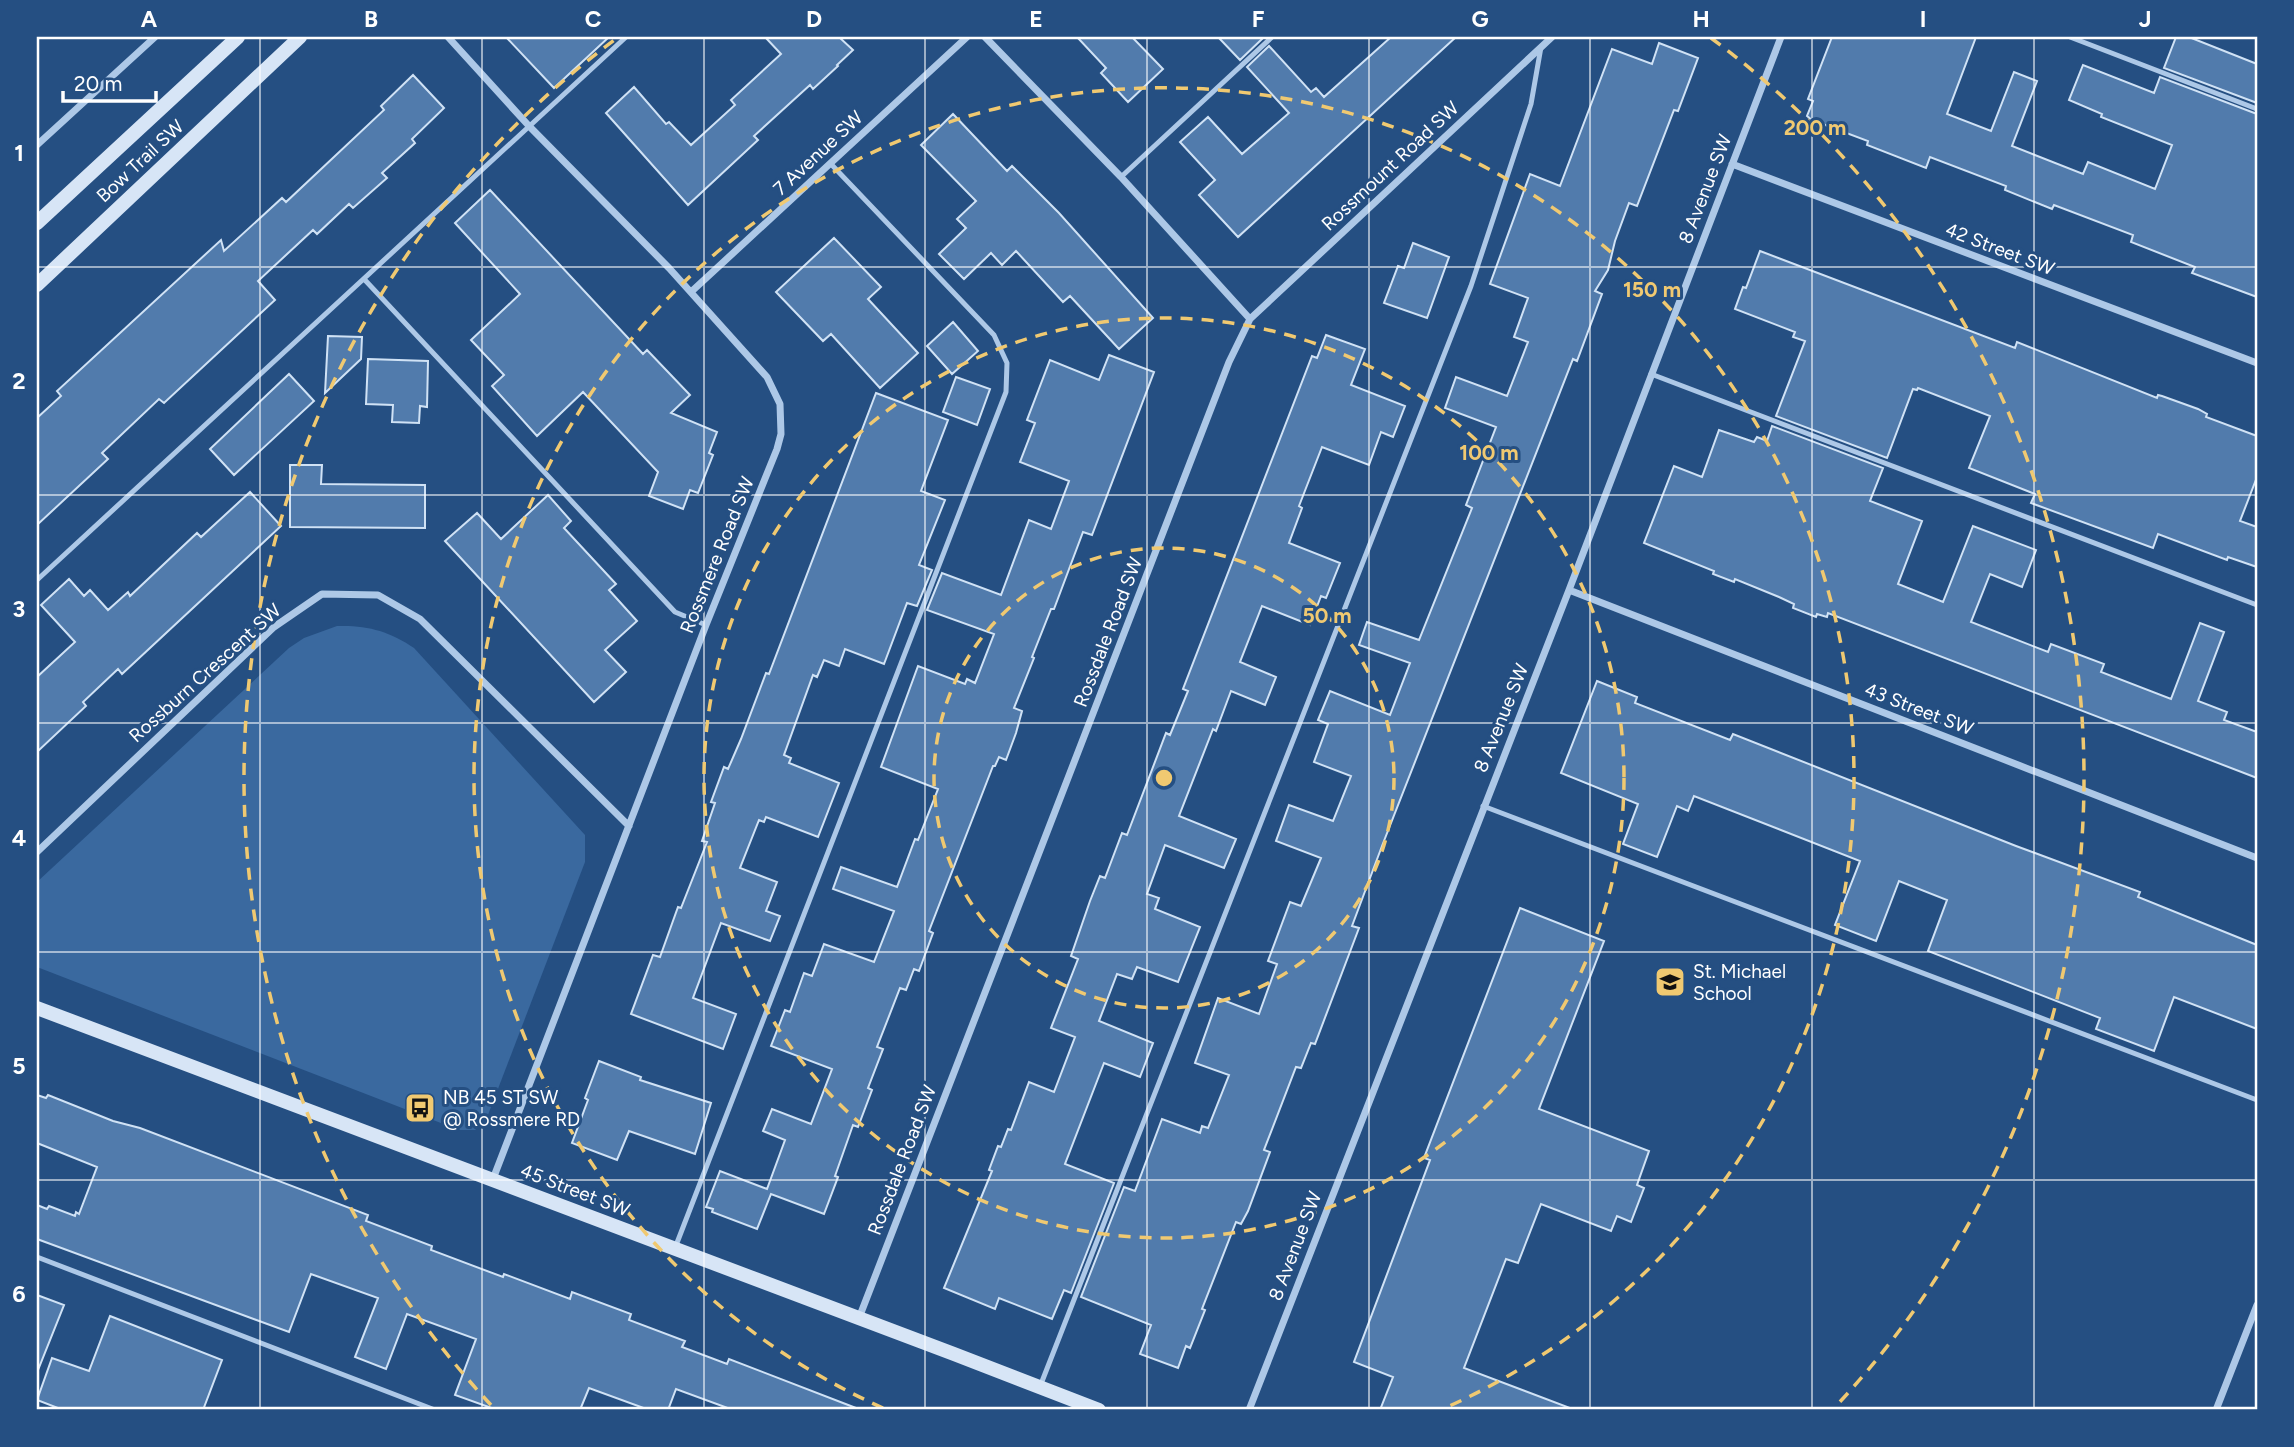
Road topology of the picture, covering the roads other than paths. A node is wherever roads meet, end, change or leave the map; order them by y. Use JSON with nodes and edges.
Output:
{"nodes":[{"id":1,"x":155,"y":37,"type":"edge"},
{"id":2,"x":238,"y":37,"type":"edge"},
{"id":3,"x":300,"y":37,"type":"edge"},
{"id":4,"x":448,"y":37,"type":"edge"},
{"id":5,"x":626,"y":37,"type":"edge"},
{"id":6,"x":967,"y":37,"type":"edge"},
{"id":7,"x":985,"y":37,"type":"edge"},
{"id":8,"x":1272,"y":37,"type":"edge"},
{"id":9,"x":1552,"y":37,"type":"edge"},
{"id":10,"x":1781,"y":37,"type":"edge"},
{"id":11,"x":2070,"y":37,"type":"edge"},
{"id":12,"x":1541,"y":47,"type":"junction"},
{"id":13,"x":2257,"y":109,"type":"edge"},
{"id":14,"x":529,"y":126,"type":"junction"},
{"id":15,"x":37,"y":145,"type":"edge"},
{"id":16,"x":830,"y":163,"type":"junction"},
{"id":17,"x":1732,"y":164,"type":"junction"},
{"id":18,"x":1121,"y":177,"type":"junction"},
{"id":19,"x":37,"y":223,"type":"edge"},
{"id":20,"x":363,"y":279,"type":"junction"},
{"id":21,"x":37,"y":285,"type":"edge"},
{"id":22,"x":691,"y":292,"type":"junction"},
{"id":23,"x":1250,"y":319,"type":"junction"},
{"id":24,"x":2257,"y":363,"type":"edge"},
{"id":25,"x":1651,"y":374,"type":"junction"},
{"id":26,"x":37,"y":580,"type":"edge"},
{"id":27,"x":1569,"y":590,"type":"junction"},
{"id":28,"x":2257,"y":605,"type":"edge"},
{"id":29,"x":706,"y":625,"type":"junction"},
{"id":30,"x":1483,"y":806,"type":"junction"},
{"id":31,"x":629,"y":826,"type":"junction"},
{"id":32,"x":37,"y":852,"type":"edge"},
{"id":33,"x":2257,"y":858,"type":"edge"},
{"id":34,"x":37,"y":1008,"type":"edge"},
{"id":35,"x":2257,"y":1100,"type":"edge"},
{"id":36,"x":493,"y":1180,"type":"junction"},
{"id":37,"x":675,"y":1248,"type":"junction"},
{"id":38,"x":37,"y":1257,"type":"edge"},
{"id":39,"x":2257,"y":1308,"type":"edge"},
{"id":40,"x":859,"y":1318,"type":"junction"},
{"id":41,"x":1040,"y":1387,"type":"junction"},
{"id":42,"x":435,"y":1410,"type":"edge"},
{"id":43,"x":1099,"y":1410,"type":"edge"},
{"id":44,"x":1249,"y":1410,"type":"edge"},
{"id":45,"x":2216,"y":1410,"type":"edge"}],
"edges":[{"from":1,"to":15,"type":"street"},
{"from":2,"to":19,"type":"street","name":"Bow Trail SW"},
{"from":3,"to":21,"type":"street","name":"Bow Trail SW"},
{"from":4,"to":14,"type":"street","name":"Rossmere Road SW"},
{"from":5,"to":14,"type":"lane"},
{"from":6,"to":16,"type":"street","name":"7 Avenue SW"},
{"from":7,"to":18,"type":"street"},
{"from":8,"to":18,"type":"lane"},
{"from":9,"to":12,"type":"street","name":"Rossmount Road SW"},
{"from":10,"to":17,"type":"street","name":"8 Avenue SW"},
{"from":11,"to":13,"type":"lane"},
{"from":12,"to":23,"type":"street","name":"Rossmount Road SW"},
{"from":12,"to":41,"type":"lane"},
{"from":14,"to":20,"type":"lane"},
{"from":14,"to":22,"type":"street","name":"Rossmere Road SW"},
{"from":16,"to":22,"type":"street","name":"7 Avenue SW"},
{"from":16,"to":37,"type":"lane"},
{"from":17,"to":24,"type":"street","name":"42 Street SW"},
{"from":17,"to":25,"type":"street","name":"8 Avenue SW"},
{"from":18,"to":23,"type":"street"},
{"from":20,"to":26,"type":"lane"},
{"from":20,"to":29,"type":"lane"},
{"from":22,"to":29,"type":"street","name":"Rossmere Road SW"},
{"from":23,"to":40,"type":"street","name":"Rossdale Road SW"},
{"from":25,"to":27,"type":"street","name":"8 Avenue SW"},
{"from":25,"to":28,"type":"lane"},
{"from":27,"to":30,"type":"street","name":"8 Avenue SW"},
{"from":27,"to":33,"type":"street","name":"43 Street SW"},
{"from":29,"to":31,"type":"street","name":"Rossmere Road SW"},
{"from":30,"to":35,"type":"lane"},
{"from":30,"to":44,"type":"street","name":"8 Avenue SW"},
{"from":31,"to":32,"type":"street","name":"Rossburn Crescent SW"},
{"from":31,"to":36,"type":"street","name":"Rossmere Road SW"},
{"from":34,"to":36,"type":"street","name":"45 Street SW"},
{"from":36,"to":37,"type":"street","name":"45 Street SW"},
{"from":37,"to":40,"type":"street","name":"45 Street SW"},
{"from":38,"to":42,"type":"lane"},
{"from":39,"to":45,"type":"street"},
{"from":40,"to":41,"type":"street","name":"45 Street SW"},
{"from":41,"to":43,"type":"street","name":"45 Street SW"}]}
